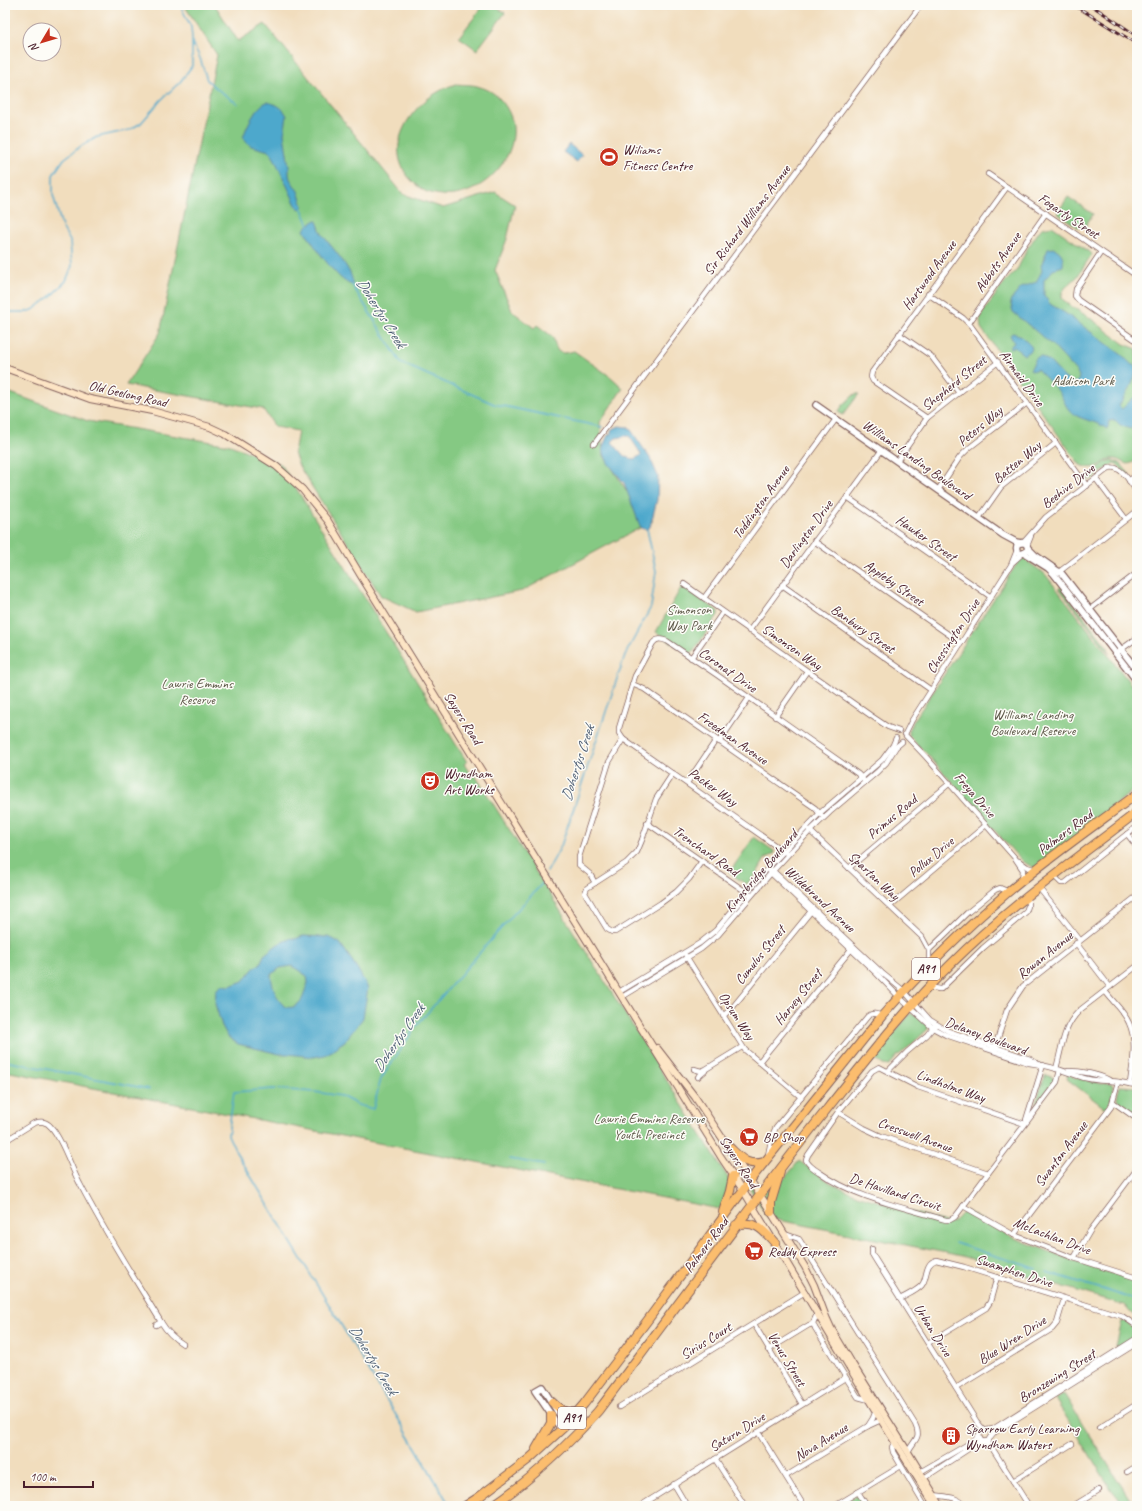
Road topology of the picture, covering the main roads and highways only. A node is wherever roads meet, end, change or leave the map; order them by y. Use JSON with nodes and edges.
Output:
{"nodes":[{"id":1,"x":5,"y":368,"type":"edge"},
{"id":2,"x":245,"y":445,"type":"joint"},
{"id":3,"x":1137,"y":794,"type":"edge"},
{"id":4,"x":1137,"y":812,"type":"edge"},
{"id":5,"x":638,"y":1023,"type":"junction"},
{"id":6,"x":729,"y":1147,"type":"junction"},
{"id":7,"x":766,"y":1160,"type":"junction"},
{"id":8,"x":782,"y":1166,"type":"junction"},
{"id":9,"x":733,"y":1176,"type":"junction"},
{"id":10,"x":750,"y":1180,"type":"junction"},
{"id":11,"x":743,"y":1190,"type":"junction"},
{"id":12,"x":760,"y":1194,"type":"junction"},
{"id":13,"x":752,"y":1205,"type":"junction"},
{"id":14,"x":771,"y":1212,"type":"junction"},
{"id":15,"x":719,"y":1222,"type":"junction"},
{"id":16,"x":736,"y":1225,"type":"junction"},
{"id":17,"x":775,"y":1244,"type":"junction"},
{"id":18,"x":552,"y":1402,"type":"road end"},
{"id":19,"x":577,"y":1412,"type":"junction"},
{"id":20,"x":551,"y":1415,"type":"road end"},
{"id":21,"x":884,"y":1419,"type":"junction"},
{"id":22,"x":563,"y":1427,"type":"junction"},
{"id":23,"x":574,"y":1438,"type":"junction"},
{"id":24,"x":529,"y":1459,"type":"junction"},
{"id":25,"x":920,"y":1476,"type":"junction"},
{"id":26,"x":465,"y":1506,"type":"edge"},
{"id":27,"x":492,"y":1506,"type":"edge"},
{"id":28,"x":935,"y":1506,"type":"edge"},
{"id":29,"x":941,"y":1506,"type":"edge"}],
"edges":[{"from":1,"to":2,"type":"main road","name":"Old Geelong Road"},
{"from":2,"to":5,"type":"main road","name":"Sayers Road"},
{"from":3,"to":7,"type":"highway","name":"Palmers Road","number":"A91"},
{"from":4,"to":8,"type":"highway","name":"Palmers Road","number":"A91"},
{"from":5,"to":6,"type":"main road","name":"Sayers Road"},
{"from":5,"to":9,"type":"main road","name":"Sayers Road"},
{"from":6,"to":7,"type":"highway"},
{"from":6,"to":10,"type":"main road","name":"Sayers Road"},
{"from":7,"to":10,"type":"highway","name":"Palmers Road","number":"A91"},
{"from":8,"to":12,"type":"highway","name":"Palmers Road","number":"A91"},
{"from":8,"to":14,"type":"highway"},
{"from":9,"to":11,"type":"main road","name":"Sayers Road"},
{"from":9,"to":15,"type":"highway"},
{"from":10,"to":11,"type":"highway","name":"Palmers Road","number":"A91"},
{"from":10,"to":12,"type":"main road","name":"Sayers Road"},
{"from":11,"to":13,"type":"main road","name":"Sayers Road"},
{"from":11,"to":15,"type":"highway","name":"Palmers Road","number":"A91"},
{"from":12,"to":13,"type":"highway","name":"Palmers Road","number":"A91"},
{"from":12,"to":14,"type":"main road","name":"Sayers Road"},
{"from":13,"to":16,"type":"highway","name":"Palmers Road","number":"A91"},
{"from":13,"to":17,"type":"main road","name":"Sayers Road"},
{"from":14,"to":21,"type":"main road","name":"Sayers Road"},
{"from":15,"to":19,"type":"highway","name":"Palmers Road","number":"A91"},
{"from":16,"to":17,"type":"highway"},
{"from":16,"to":23,"type":"highway","name":"Palmers Road","number":"A91"},
{"from":17,"to":21,"type":"main road","name":"Sayers Road"},
{"from":18,"to":19,"type":"highway"},
{"from":19,"to":22,"type":"highway","name":"Palmers Road","number":"A91"},
{"from":20,"to":24,"type":"highway"},
{"from":21,"to":25,"type":"main road","name":"Sayers Road"},
{"from":21,"to":25,"type":"main road","name":"Sayers Road"},
{"from":22,"to":23,"type":"highway"},
{"from":22,"to":24,"type":"highway","name":"Palmers Road","number":"A91"},
{"from":23,"to":27,"type":"highway","name":"Palmers Road","number":"A91"},
{"from":24,"to":26,"type":"highway","name":"Palmers Road","number":"A91"},
{"from":25,"to":28,"type":"main road","name":"Sayers Road"},
{"from":25,"to":29,"type":"main road","name":"Sayers Road"}]}
